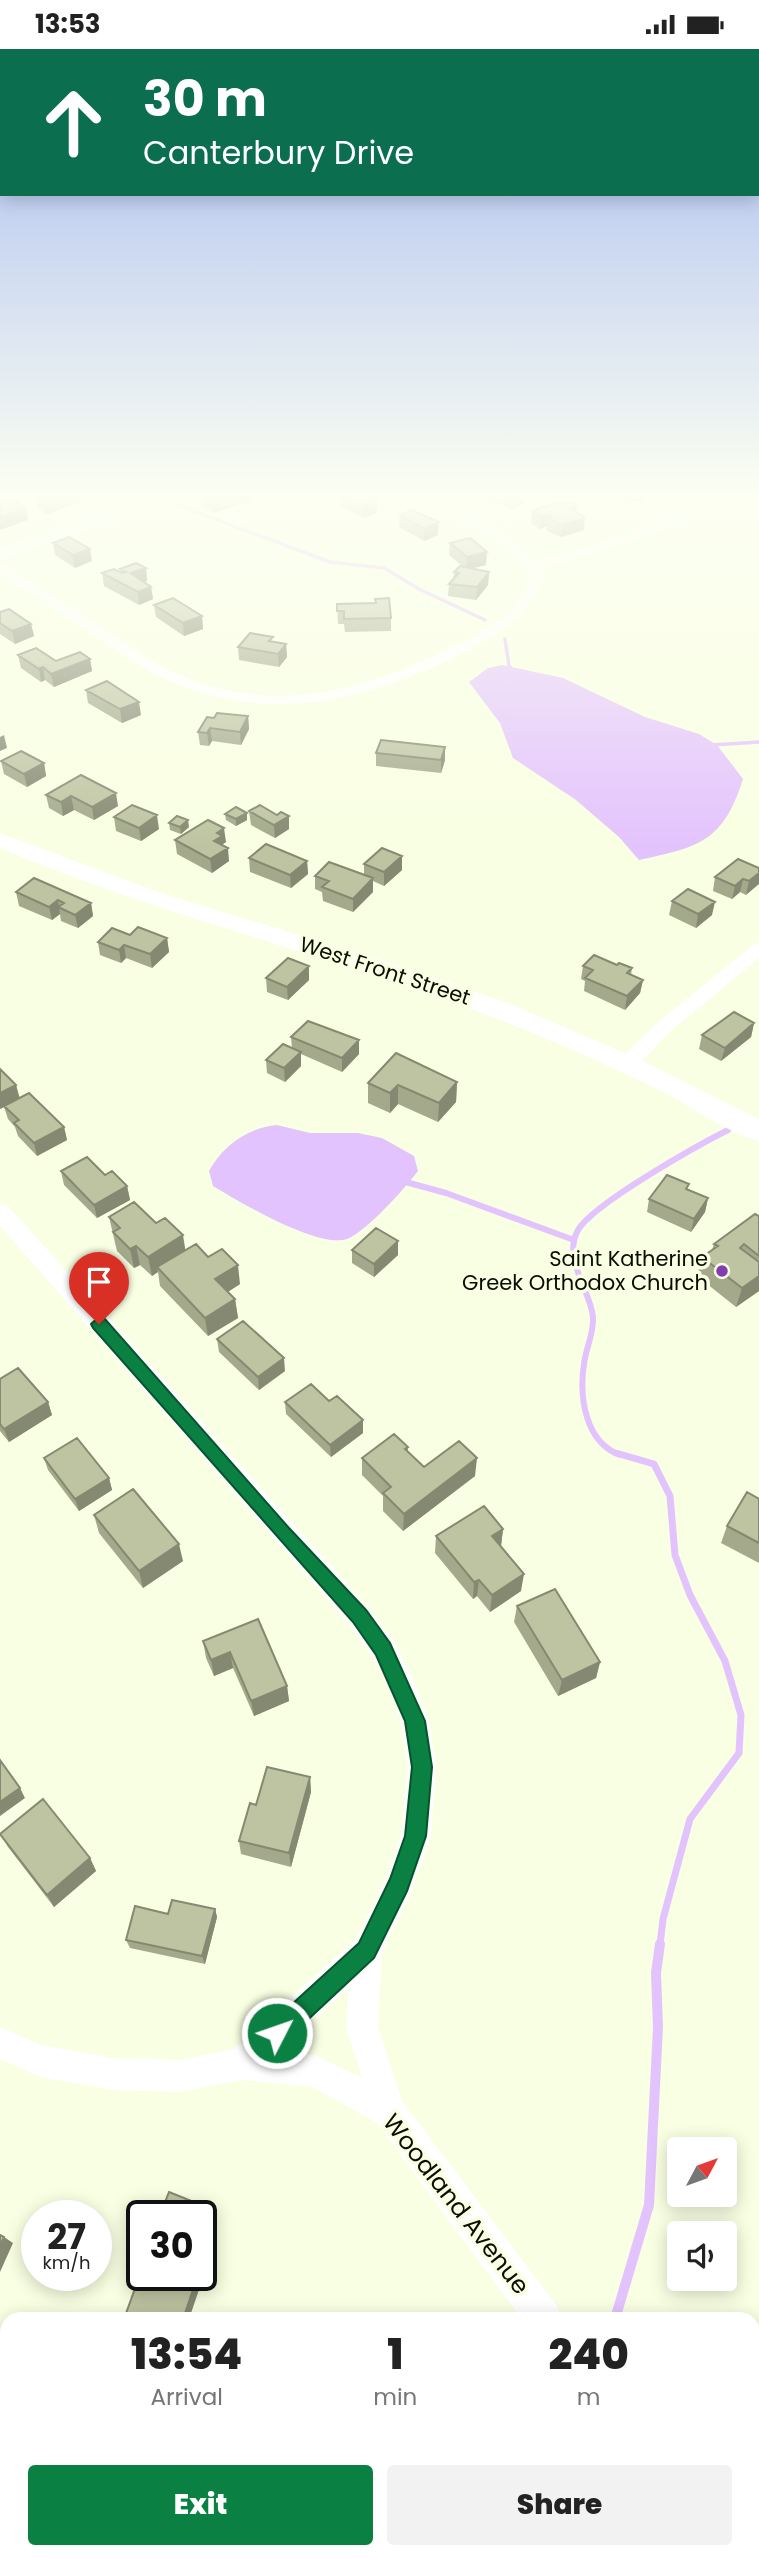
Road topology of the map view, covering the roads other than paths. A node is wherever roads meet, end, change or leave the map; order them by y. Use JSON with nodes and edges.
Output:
{"nodes":[{"id":1,"x":69,"y":613,"type":"edge"},
{"id":2,"x":515,"y":613,"type":"edge"},
{"id":3,"x":0,"y":839,"type":"edge"},
{"id":4,"x":759,"y":949,"type":"edge"},
{"id":5,"x":627,"y":1064,"type":"junction"},
{"id":6,"x":759,"y":1131,"type":"edge"},
{"id":7,"x":0,"y":1212,"type":"edge"},
{"id":8,"x":367,"y":1951,"type":"junction"},
{"id":9,"x":0,"y":2043,"type":"edge"},
{"id":10,"x":242,"y":2064,"type":"junction"},
{"id":11,"x":387,"y":2110,"type":"junction"},
{"id":12,"x":539,"y":2312,"type":"edge"}],
"edges":[{"from":1,"to":2,"type":"street"},
{"from":3,"to":5,"type":"street","name":"West Front Street"},
{"from":4,"to":5,"type":"street"},
{"from":5,"to":6,"type":"street","name":"West Front Street"},
{"from":7,"to":8,"type":"street"},
{"from":8,"to":10,"type":"street"},
{"from":8,"to":11,"type":"street"},
{"from":9,"to":10,"type":"street","name":"Woodland Avenue"},
{"from":10,"to":11,"type":"street","name":"Woodland Avenue"},
{"from":11,"to":12,"type":"street","name":"Woodland Avenue"}]}
